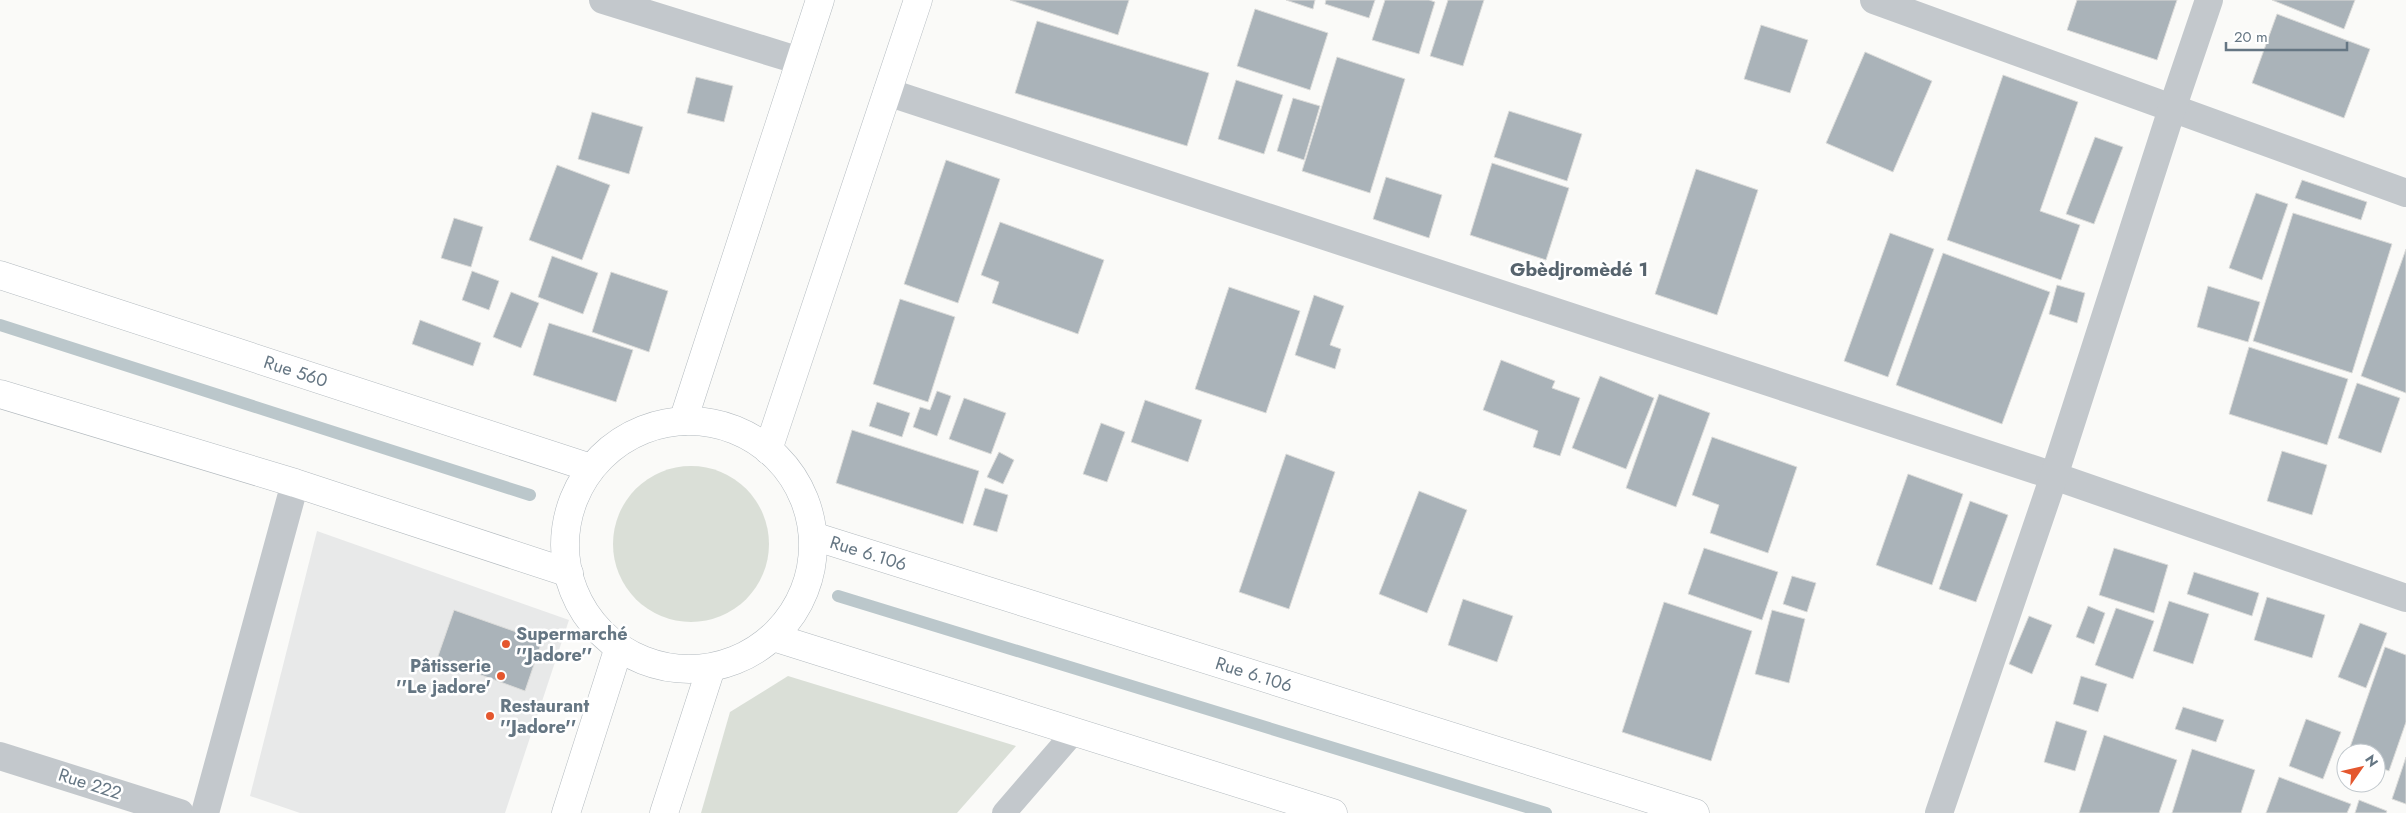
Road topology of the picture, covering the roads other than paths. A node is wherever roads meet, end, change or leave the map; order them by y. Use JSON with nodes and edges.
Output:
{"nodes":[{"id":1,"x":603,"y":0,"type":"edge"},
{"id":2,"x":820,"y":0,"type":"edge"},
{"id":3,"x":918,"y":0,"type":"edge"},
{"id":4,"x":1874,"y":0,"type":"edge"},
{"id":5,"x":2209,"y":0,"type":"edge"},
{"id":6,"x":800,"y":61,"type":"junction"},
{"id":7,"x":887,"y":92,"type":"junction"},
{"id":8,"x":2172,"y":109,"type":"junction"},
{"id":9,"x":2406,"y":193,"type":"edge"},
{"id":10,"x":0,"y":275,"type":"edge"},
{"id":11,"x":0,"y":394,"type":"edge"},
{"id":12,"x":683,"y":421,"type":"junction"},
{"id":13,"x":768,"y":450,"type":"junction"},
{"id":14,"x":592,"y":468,"type":"junction"},
{"id":15,"x":2054,"y":476,"type":"junction"},
{"id":16,"x":295,"y":483,"type":"junction"},
{"id":17,"x":813,"y":536,"type":"junction"},
{"id":18,"x":569,"y":573,"type":"junction"},
{"id":19,"x":2406,"y":598,"type":"edge"},
{"id":20,"x":773,"y":637,"type":"junction"},
{"id":21,"x":619,"y":647,"type":"junction"},
{"id":22,"x":711,"y":668,"type":"junction"},
{"id":23,"x":1075,"y":732,"type":"junction"},
{"id":24,"x":0,"y":756,"type":"edge"},
{"id":25,"x":180,"y":813,"type":"edge"},
{"id":26,"x":205,"y":813,"type":"edge"},
{"id":27,"x":566,"y":813,"type":"edge"},
{"id":28,"x":664,"y":813,"type":"edge"},
{"id":29,"x":1004,"y":813,"type":"edge"},
{"id":30,"x":1333,"y":813,"type":"edge"},
{"id":31,"x":1695,"y":813,"type":"edge"},
{"id":32,"x":1939,"y":813,"type":"edge"}],
"edges":[{"from":1,"to":6,"type":"street"},
{"from":2,"to":6,"type":"main road"},
{"from":3,"to":7,"type":"main road"},
{"from":4,"to":8,"type":"street"},
{"from":5,"to":8,"type":"street"},
{"from":6,"to":12,"type":"main road"},
{"from":7,"to":13,"type":"main road"},
{"from":7,"to":15,"type":"street"},
{"from":8,"to":9,"type":"street"},
{"from":8,"to":15,"type":"street"},
{"from":10,"to":14,"type":"main road","name":"Rue 560"},
{"from":11,"to":16,"type":"main road"},
{"from":12,"to":13,"type":"main road"},
{"from":12,"to":14,"type":"main road"},
{"from":13,"to":17,"type":"main road"},
{"from":14,"to":18,"type":"main road"},
{"from":15,"to":19,"type":"street"},
{"from":15,"to":32,"type":"street"},
{"from":16,"to":18,"type":"main road"},
{"from":16,"to":26,"type":"street"},
{"from":17,"to":20,"type":"main road"},
{"from":17,"to":31,"type":"main road","name":"Rue 6.106"},
{"from":18,"to":21,"type":"main road"},
{"from":20,"to":22,"type":"main road"},
{"from":20,"to":23,"type":"main road"},
{"from":21,"to":22,"type":"main road"},
{"from":21,"to":27,"type":"main road"},
{"from":22,"to":28,"type":"main road"},
{"from":23,"to":29,"type":"lane"},
{"from":23,"to":30,"type":"main road"},
{"from":24,"to":25,"type":"street","name":"Rue 222"}]}
